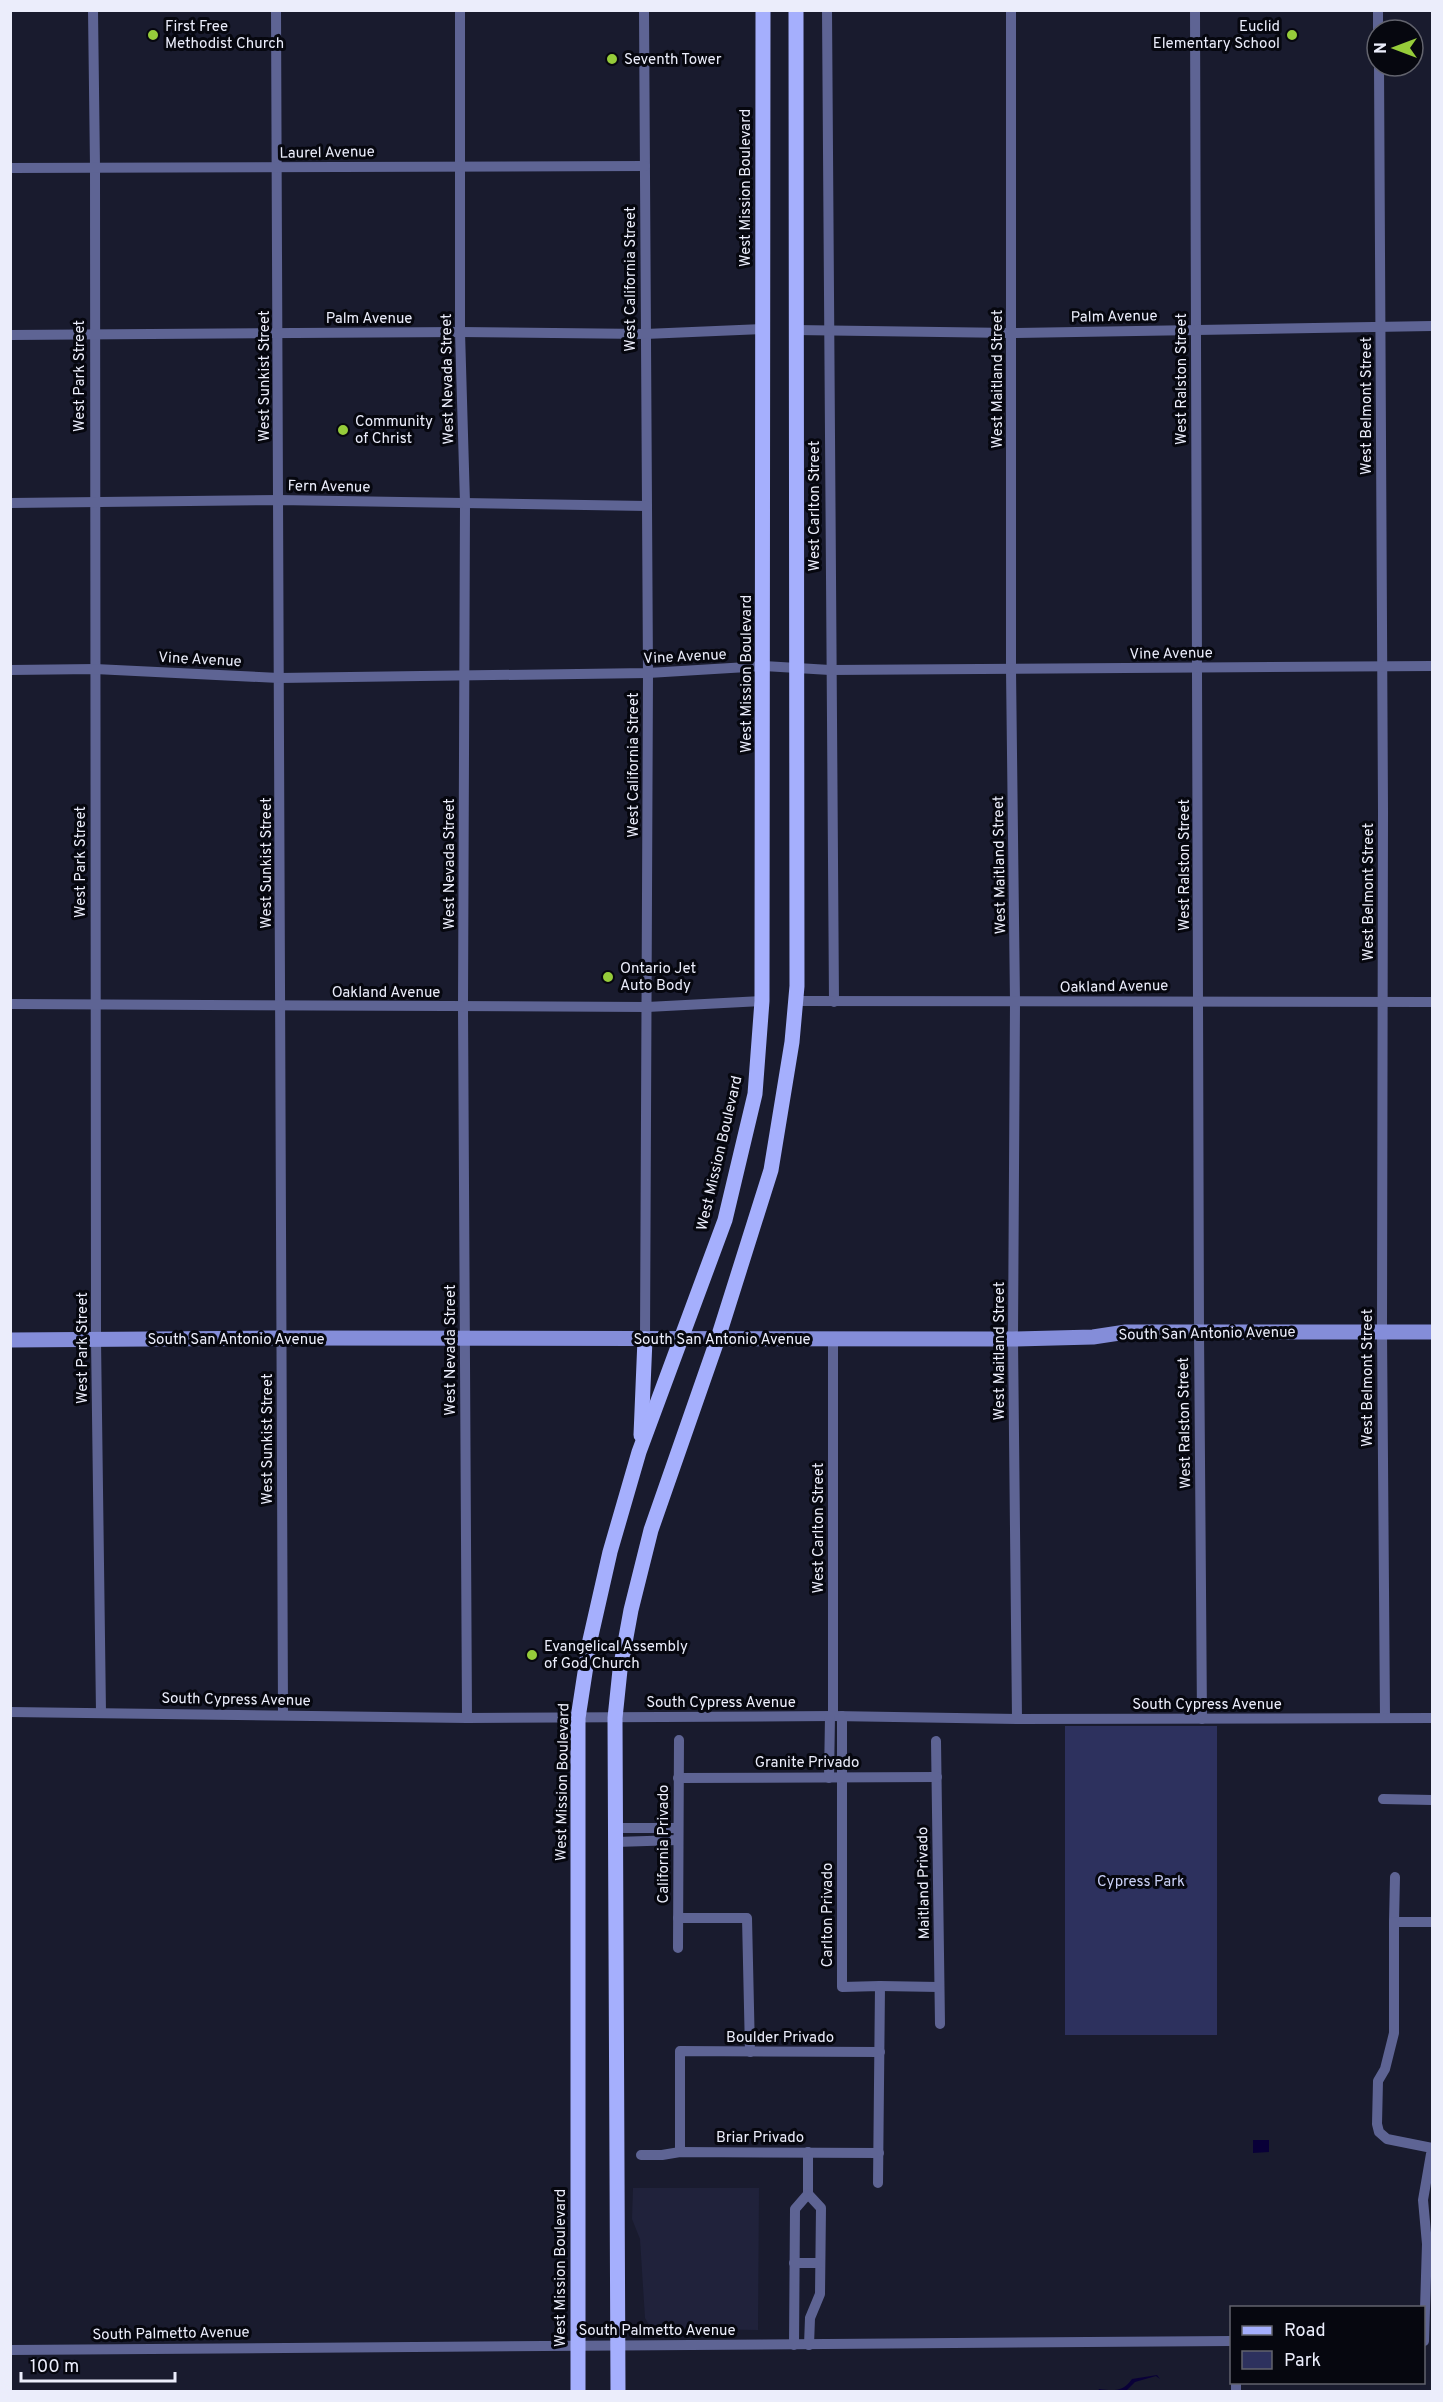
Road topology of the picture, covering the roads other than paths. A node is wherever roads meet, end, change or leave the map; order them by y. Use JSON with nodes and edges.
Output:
{"nodes":[{"id":1,"x":93,"y":10,"type":"edge"},
{"id":2,"x":276,"y":10,"type":"edge"},
{"id":3,"x":460,"y":10,"type":"edge"},
{"id":4,"x":644,"y":10,"type":"edge"},
{"id":5,"x":763,"y":10,"type":"edge"},
{"id":6,"x":796,"y":10,"type":"edge"},
{"id":7,"x":827,"y":10,"type":"edge"},
{"id":8,"x":1011,"y":10,"type":"edge"},
{"id":9,"x":1195,"y":10,"type":"edge"},
{"id":10,"x":1379,"y":78,"type":"edge"},
{"id":11,"x":461,"y":165,"type":"junction"},
{"id":12,"x":645,"y":166,"type":"junction"},
{"id":13,"x":95,"y":167,"type":"junction"},
{"id":14,"x":279,"y":167,"type":"junction"},
{"id":15,"x":10,"y":168,"type":"edge"},
{"id":16,"x":1432,"y":326,"type":"edge"},
{"id":17,"x":1381,"y":327,"type":"junction"},
{"id":18,"x":763,"y":329,"type":"junction"},
{"id":19,"x":795,"y":330,"type":"junction"},
{"id":20,"x":828,"y":330,"type":"junction"},
{"id":21,"x":1195,"y":330,"type":"junction"},
{"id":22,"x":460,"y":332,"type":"junction"},
{"id":23,"x":1012,"y":333,"type":"junction"},
{"id":24,"x":94,"y":334,"type":"junction"},
{"id":25,"x":279,"y":334,"type":"junction"},
{"id":26,"x":645,"y":334,"type":"junction"},
{"id":27,"x":10,"y":335,"type":"edge"},
{"id":28,"x":278,"y":501,"type":"junction"},
{"id":29,"x":10,"y":503,"type":"edge"},
{"id":30,"x":95,"y":503,"type":"junction"},
{"id":31,"x":465,"y":503,"type":"junction"},
{"id":32,"x":646,"y":506,"type":"junction"},
{"id":33,"x":764,"y":666,"type":"junction"},
{"id":34,"x":1432,"y":666,"type":"edge"},
{"id":35,"x":1198,"y":667,"type":"junction"},
{"id":36,"x":1382,"y":667,"type":"junction"},
{"id":37,"x":798,"y":668,"type":"junction"},
{"id":38,"x":95,"y":669,"type":"junction"},
{"id":39,"x":10,"y":670,"type":"edge"},
{"id":40,"x":830,"y":670,"type":"junction"},
{"id":41,"x":1011,"y":670,"type":"junction"},
{"id":42,"x":648,"y":674,"type":"junction"},
{"id":43,"x":464,"y":675,"type":"junction"},
{"id":44,"x":279,"y":678,"type":"junction"},
{"id":45,"x":1199,"y":1000,"type":"junction"},
{"id":46,"x":762,"y":1001,"type":"junction"},
{"id":47,"x":795,"y":1001,"type":"junction"},
{"id":48,"x":834,"y":1002,"type":"junction"},
{"id":49,"x":1015,"y":1002,"type":"junction"},
{"id":50,"x":1432,"y":1002,"type":"edge"},
{"id":51,"x":1384,"y":1003,"type":"junction"},
{"id":52,"x":10,"y":1004,"type":"edge"},
{"id":53,"x":96,"y":1004,"type":"junction"},
{"id":54,"x":282,"y":1006,"type":"junction"},
{"id":55,"x":463,"y":1007,"type":"junction"},
{"id":56,"x":647,"y":1007,"type":"junction"},
{"id":57,"x":1198,"y":1332,"type":"junction"},
{"id":58,"x":1382,"y":1332,"type":"junction"},
{"id":59,"x":1432,"y":1332,"type":"edge"},
{"id":60,"x":281,"y":1338,"type":"junction"},
{"id":61,"x":682,"y":1338,"type":"junction"},
{"id":62,"x":718,"y":1338,"type":"junction"},
{"id":63,"x":465,"y":1339,"type":"junction"},
{"id":64,"x":645,"y":1339,"type":"junction"},
{"id":65,"x":832,"y":1339,"type":"junction"},
{"id":66,"x":1013,"y":1339,"type":"junction"},
{"id":67,"x":10,"y":1340,"type":"edge"},
{"id":68,"x":96,"y":1340,"type":"junction"},
{"id":69,"x":639,"y":1452,"type":"junction"},
{"id":70,"x":10,"y":1712,"type":"edge"},
{"id":71,"x":101,"y":1713,"type":"junction"},
{"id":72,"x":284,"y":1714,"type":"junction"},
{"id":73,"x":835,"y":1716,"type":"junction"},
{"id":74,"x":467,"y":1718,"type":"junction"},
{"id":75,"x":578,"y":1718,"type":"junction"},
{"id":76,"x":615,"y":1718,"type":"junction"},
{"id":77,"x":1386,"y":1718,"type":"junction"},
{"id":78,"x":1432,"y":1718,"type":"edge"},
{"id":79,"x":1017,"y":1719,"type":"junction"},
{"id":80,"x":1202,"y":1719,"type":"junction"},
{"id":81,"x":679,"y":1740,"type":"dead end"},
{"id":82,"x":936,"y":1741,"type":"dead end"},
{"id":83,"x":937,"y":1777,"type":"junction"},
{"id":84,"x":678,"y":1778,"type":"junction"},
{"id":85,"x":830,"y":1778,"type":"junction"},
{"id":86,"x":842,"y":1778,"type":"junction"},
{"id":87,"x":1383,"y":1799,"type":"dead end"},
{"id":88,"x":1432,"y":1800,"type":"edge"},
{"id":89,"x":678,"y":1828,"type":"junction"},
{"id":90,"x":616,"y":1835,"type":"junction"},
{"id":91,"x":678,"y":1840,"type":"junction"},
{"id":92,"x":1395,"y":1877,"type":"dead end"},
{"id":93,"x":678,"y":1918,"type":"junction"},
{"id":94,"x":1394,"y":1922,"type":"junction"},
{"id":95,"x":1432,"y":1922,"type":"edge"},
{"id":96,"x":678,"y":1948,"type":"dead end"},
{"id":97,"x":880,"y":1986,"type":"junction"},
{"id":98,"x":939,"y":1987,"type":"junction"},
{"id":99,"x":940,"y":2024,"type":"dead end"},
{"id":100,"x":750,"y":2052,"type":"junction"},
{"id":101,"x":880,"y":2052,"type":"junction"},
{"id":102,"x":1432,"y":2148,"type":"edge"},
{"id":103,"x":680,"y":2152,"type":"junction"},
{"id":104,"x":808,"y":2152,"type":"junction"},
{"id":105,"x":879,"y":2153,"type":"junction"},
{"id":106,"x":641,"y":2155,"type":"dead end"},
{"id":107,"x":878,"y":2183,"type":"dead end"},
{"id":108,"x":808,"y":2194,"type":"junction"},
{"id":109,"x":794,"y":2263,"type":"junction"},
{"id":110,"x":820,"y":2263,"type":"junction"},
{"id":111,"x":1425,"y":2309,"type":"edge"},
{"id":112,"x":1230,"y":2341,"type":"edge"},
{"id":113,"x":578,"y":2344,"type":"junction"},
{"id":114,"x":619,"y":2344,"type":"junction"},
{"id":115,"x":794,"y":2345,"type":"junction"},
{"id":116,"x":809,"y":2345,"type":"junction"},
{"id":117,"x":10,"y":2350,"type":"edge"},
{"id":118,"x":578,"y":2391,"type":"edge"},
{"id":119,"x":618,"y":2391,"type":"edge"}],
"edges":[{"from":1,"to":13,"type":"street","name":"West Park Street"},
{"from":2,"to":14,"type":"street","name":"West Sunkist Street"},
{"from":3,"to":11,"type":"street","name":"West Nevada Street"},
{"from":4,"to":12,"type":"street","name":"West California Street"},
{"from":5,"to":18,"type":"main road","name":"West Mission Boulevard"},
{"from":6,"to":19,"type":"main road"},
{"from":7,"to":20,"type":"street","name":"West Carlton Street"},
{"from":8,"to":23,"type":"street","name":"West Maitland Street"},
{"from":9,"to":21,"type":"street","name":"West Ralston Street"},
{"from":10,"to":17,"type":"street","name":"West Belmont Street"},
{"from":11,"to":12,"type":"street","name":"Laurel Avenue"},
{"from":11,"to":14,"type":"street","name":"Laurel Avenue"},
{"from":11,"to":22,"type":"street","name":"West Nevada Street"},
{"from":12,"to":26,"type":"street","name":"West California Street"},
{"from":13,"to":14,"type":"street","name":"Laurel Avenue"},
{"from":13,"to":15,"type":"street","name":"Laurel Avenue"},
{"from":13,"to":24,"type":"street","name":"West Park Street"},
{"from":14,"to":25,"type":"street","name":"West Sunkist Street"},
{"from":16,"to":17,"type":"street","name":"Palm Avenue"},
{"from":17,"to":21,"type":"street","name":"Palm Avenue"},
{"from":17,"to":36,"type":"street","name":"West Belmont Street"},
{"from":18,"to":26,"type":"street","name":"Palm Avenue"},
{"from":18,"to":33,"type":"main road","name":"West Mission Boulevard"},
{"from":19,"to":20,"type":"street","name":"Palm Avenue"},
{"from":19,"to":37,"type":"main road"},
{"from":20,"to":23,"type":"street","name":"Palm Avenue"},
{"from":20,"to":40,"type":"street","name":"West Carlton Street"},
{"from":21,"to":23,"type":"street","name":"Palm Avenue"},
{"from":21,"to":35,"type":"street","name":"West Ralston Street"},
{"from":22,"to":25,"type":"street","name":"Palm Avenue"},
{"from":22,"to":26,"type":"street","name":"Palm Avenue"},
{"from":22,"to":31,"type":"street","name":"West Nevada Street"},
{"from":23,"to":41,"type":"street","name":"West Maitland Street"},
{"from":24,"to":25,"type":"street","name":"Palm Avenue"},
{"from":24,"to":27,"type":"street","name":"Palm Avenue"},
{"from":24,"to":30,"type":"street","name":"West Park Street"},
{"from":25,"to":28,"type":"street","name":"West Sunkist Street"},
{"from":26,"to":32,"type":"street","name":"West California Street"},
{"from":28,"to":30,"type":"street","name":"Fern Avenue"},
{"from":28,"to":31,"type":"street","name":"Fern Avenue"},
{"from":28,"to":44,"type":"street","name":"West Sunkist Street"},
{"from":29,"to":30,"type":"street","name":"Fern Avenue"},
{"from":30,"to":38,"type":"street","name":"West Park Street"},
{"from":31,"to":32,"type":"street","name":"Fern Avenue"},
{"from":31,"to":43,"type":"street","name":"West Nevada Street"},
{"from":32,"to":42,"type":"street","name":"West California Street"},
{"from":33,"to":37,"type":"street","name":"Vine Avenue"},
{"from":33,"to":42,"type":"street","name":"Vine Avenue"},
{"from":33,"to":46,"type":"main road","name":"West Mission Boulevard"},
{"from":34,"to":36,"type":"street","name":"Vine Avenue"},
{"from":35,"to":36,"type":"street","name":"Vine Avenue"},
{"from":35,"to":41,"type":"street","name":"Vine Avenue"},
{"from":35,"to":45,"type":"street","name":"West Ralston Street"},
{"from":36,"to":51,"type":"street","name":"West Belmont Street"},
{"from":37,"to":40,"type":"street","name":"Vine Avenue"},
{"from":37,"to":47,"type":"main road"},
{"from":38,"to":39,"type":"street","name":"Vine Avenue"},
{"from":38,"to":44,"type":"street","name":"Vine Avenue"},
{"from":38,"to":53,"type":"street","name":"West Park Street"},
{"from":40,"to":41,"type":"street","name":"Vine Avenue"},
{"from":40,"to":48,"type":"street","name":"West Carlton Street"},
{"from":41,"to":49,"type":"street","name":"West Maitland Street"},
{"from":42,"to":43,"type":"street","name":"Vine Avenue"},
{"from":42,"to":56,"type":"street","name":"West California Street"},
{"from":43,"to":44,"type":"street","name":"Vine Avenue"},
{"from":43,"to":55,"type":"street","name":"West Nevada Street"},
{"from":44,"to":54,"type":"street","name":"West Sunkist Street"},
{"from":45,"to":49,"type":"street","name":"Oakland Avenue"},
{"from":45,"to":51,"type":"street","name":"Oakland Avenue"},
{"from":45,"to":57,"type":"street","name":"West Ralston Street"},
{"from":46,"to":56,"type":"street","name":"Oakland Avenue"},
{"from":46,"to":61,"type":"main road","name":"West Mission Boulevard"},
{"from":47,"to":48,"type":"street","name":"Oakland Avenue"},
{"from":47,"to":62,"type":"main road"},
{"from":48,"to":49,"type":"street","name":"Oakland Avenue"},
{"from":49,"to":66,"type":"street","name":"West Maitland Street"},
{"from":50,"to":51,"type":"street","name":"Oakland Avenue"},
{"from":51,"to":58,"type":"street","name":"West Belmont Street"},
{"from":52,"to":53,"type":"street","name":"Oakland Avenue"},
{"from":53,"to":54,"type":"street","name":"Oakland Avenue"},
{"from":53,"to":68,"type":"street","name":"West Park Street"},
{"from":54,"to":55,"type":"street","name":"Oakland Avenue"},
{"from":54,"to":60,"type":"street","name":"West Sunkist Street"},
{"from":55,"to":56,"type":"street","name":"Oakland Avenue"},
{"from":55,"to":63,"type":"street","name":"West Nevada Street"},
{"from":56,"to":64,"type":"street","name":"West California Street"},
{"from":57,"to":58,"type":"street","name":"South San Antonio Avenue"},
{"from":57,"to":66,"type":"street","name":"South San Antonio Avenue"},
{"from":57,"to":80,"type":"street","name":"West Ralston Street"},
{"from":58,"to":59,"type":"street","name":"South San Antonio Avenue"},
{"from":58,"to":77,"type":"street","name":"West Belmont Street"},
{"from":60,"to":63,"type":"street","name":"South San Antonio Avenue"},
{"from":60,"to":68,"type":"street","name":"South San Antonio Avenue"},
{"from":60,"to":72,"type":"street","name":"West Sunkist Street"},
{"from":61,"to":62,"type":"street","name":"South San Antonio Avenue"},
{"from":61,"to":64,"type":"street","name":"South San Antonio Avenue"},
{"from":61,"to":69,"type":"main road","name":"West Mission Boulevard"},
{"from":62,"to":65,"type":"street","name":"South San Antonio Avenue"},
{"from":62,"to":76,"type":"main road"},
{"from":63,"to":64,"type":"street","name":"South San Antonio Avenue"},
{"from":63,"to":74,"type":"street","name":"West Nevada Street"},
{"from":64,"to":69,"type":"main road"},
{"from":65,"to":66,"type":"street","name":"South San Antonio Avenue"},
{"from":65,"to":73,"type":"street","name":"West Carlton Street"},
{"from":66,"to":79,"type":"street","name":"West Maitland Street"},
{"from":67,"to":68,"type":"street","name":"South San Antonio Avenue"},
{"from":68,"to":71,"type":"street","name":"West Park Street"},
{"from":69,"to":75,"type":"main road","name":"West Mission Boulevard"},
{"from":70,"to":71,"type":"street","name":"South Cypress Avenue"},
{"from":71,"to":72,"type":"street","name":"South Cypress Avenue"},
{"from":72,"to":74,"type":"street","name":"South Cypress Avenue"},
{"from":73,"to":76,"type":"street","name":"South Cypress Avenue"},
{"from":73,"to":79,"type":"street","name":"South Cypress Avenue"},
{"from":73,"to":85,"type":"street"},
{"from":73,"to":86,"type":"street","name":"Carlton Privado"},
{"from":74,"to":75,"type":"street","name":"South Cypress Avenue"},
{"from":75,"to":76,"type":"street","name":"South Cypress Avenue"},
{"from":75,"to":113,"type":"main road","name":"West Mission Boulevard"},
{"from":76,"to":90,"type":"main road"},
{"from":77,"to":78,"type":"street","name":"South Cypress Avenue"},
{"from":77,"to":80,"type":"street","name":"South Cypress Avenue"},
{"from":79,"to":80,"type":"street","name":"South Cypress Avenue"},
{"from":81,"to":84,"type":"street","name":"California Privado"},
{"from":82,"to":83,"type":"street","name":"Maitland Privado"},
{"from":83,"to":86,"type":"street","name":"Granite Privado"},
{"from":83,"to":98,"type":"street","name":"Maitland Privado"},
{"from":84,"to":85,"type":"street","name":"Granite Privado"},
{"from":84,"to":89,"type":"street","name":"California Privado"},
{"from":85,"to":86,"type":"street","name":"Granite Privado"},
{"from":86,"to":97,"type":"street","name":"Carlton Privado"},
{"from":87,"to":88,"type":"street"},
{"from":89,"to":90,"type":"street"},
{"from":89,"to":91,"type":"street","name":"California Privado"},
{"from":90,"to":91,"type":"street"},
{"from":90,"to":114,"type":"main road"},
{"from":91,"to":93,"type":"street","name":"California Privado"},
{"from":92,"to":94,"type":"street"},
{"from":93,"to":96,"type":"street","name":"California Privado"},
{"from":93,"to":100,"type":"street"},
{"from":94,"to":95,"type":"street"},
{"from":94,"to":102,"type":"street"},
{"from":97,"to":98,"type":"street"},
{"from":97,"to":101,"type":"street"},
{"from":98,"to":99,"type":"street","name":"Maitland Privado"},
{"from":100,"to":101,"type":"street","name":"Boulder Privado"},
{"from":100,"to":103,"type":"street","name":"Boulder Privado"},
{"from":101,"to":105,"type":"street"},
{"from":102,"to":111,"type":"street"},
{"from":103,"to":104,"type":"street","name":"Briar Privado"},
{"from":103,"to":106,"type":"street","name":"Briar Privado"},
{"from":104,"to":105,"type":"street","name":"Briar Privado"},
{"from":104,"to":108,"type":"street"},
{"from":105,"to":107,"type":"street"},
{"from":108,"to":109,"type":"street"},
{"from":108,"to":110,"type":"street"},
{"from":109,"to":110,"type":"street"},
{"from":109,"to":115,"type":"street"},
{"from":110,"to":116,"type":"street"},
{"from":112,"to":116,"type":"street","name":"South Palmetto Avenue"},
{"from":113,"to":114,"type":"street","name":"South Palmetto Avenue"},
{"from":113,"to":117,"type":"street","name":"South Palmetto Avenue"},
{"from":113,"to":118,"type":"main road","name":"West Mission Boulevard"},
{"from":114,"to":115,"type":"street","name":"South Palmetto Avenue"},
{"from":114,"to":119,"type":"main road"},
{"from":115,"to":116,"type":"street","name":"South Palmetto Avenue"}]}
